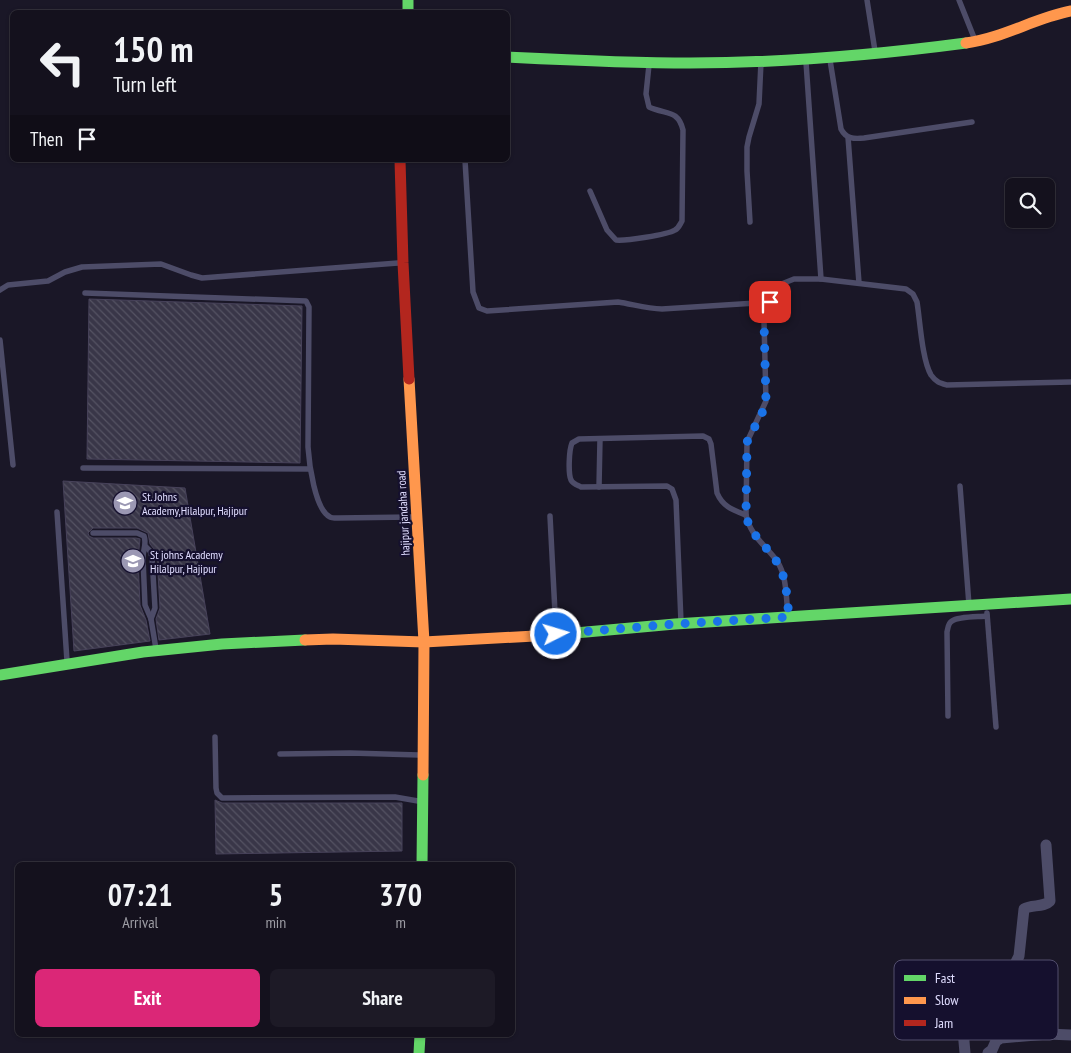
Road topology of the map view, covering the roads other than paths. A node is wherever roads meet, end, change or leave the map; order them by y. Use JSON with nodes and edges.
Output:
{"nodes":[{"id":1,"x":867,"y":0,"type":"edge"},
{"id":2,"x":959,"y":0,"type":"edge"},
{"id":3,"x":1071,"y":11,"type":"edge"},
{"id":4,"x":976,"y":42,"type":"junction"},
{"id":5,"x":876,"y":54,"type":"junction"},
{"id":6,"x":510,"y":57,"type":"edge"},
{"id":7,"x":830,"y":58,"type":"junction"},
{"id":8,"x":806,"y":60,"type":"junction"},
{"id":9,"x":761,"y":62,"type":"junction"},
{"id":10,"x":649,"y":63,"type":"junction"},
{"id":11,"x":972,"y":122,"type":"dead end"},
{"id":12,"x":848,"y":137,"type":"junction"},
{"id":13,"x":400,"y":162,"type":"edge"},
{"id":14,"x":465,"y":162,"type":"edge"},
{"id":15,"x":590,"y":191,"type":"dead end"},
{"id":16,"x":750,"y":222,"type":"dead end"},
{"id":17,"x":403,"y":263,"type":"junction"},
{"id":18,"x":821,"y":279,"type":"junction"},
{"id":19,"x":859,"y":283,"type":"junction"},
{"id":20,"x":0,"y":290,"type":"edge"},
{"id":21,"x":85,"y":293,"type":"dead end"},
{"id":22,"x":770,"y":302,"type":"junction"},
{"id":23,"x":0,"y":340,"type":"edge"},
{"id":24,"x":1071,"y":382,"type":"edge"},
{"id":25,"x":600,"y":440,"type":"junction"},
{"id":26,"x":13,"y":466,"type":"dead end"},
{"id":27,"x":83,"y":468,"type":"dead end"},
{"id":28,"x":310,"y":469,"type":"junction"},
{"id":29,"x":960,"y":486,"type":"dead end"},
{"id":30,"x":599,"y":487,"type":"junction"},
{"id":31,"x":57,"y":512,"type":"dead end"},
{"id":32,"x":746,"y":515,"type":"junction"},
{"id":33,"x":550,"y":516,"type":"dead end"},
{"id":34,"x":417,"y":517,"type":"junction"},
{"id":35,"x":93,"y":533,"type":"dead end"},
{"id":36,"x":146,"y":547,"type":"junction"},
{"id":37,"x":1071,"y":599,"type":"edge"},
{"id":38,"x":986,"y":604,"type":"junction"},
{"id":39,"x":969,"y":605,"type":"junction"},
{"id":40,"x":987,"y":616,"type":"junction"},
{"id":41,"x":789,"y":617,"type":"junction"},
{"id":42,"x":151,"y":619,"type":"junction"},
{"id":43,"x":681,"y":624,"type":"junction"},
{"id":44,"x":556,"y":634,"type":"junction"},
{"id":45,"x":424,"y":642,"type":"junction"},
{"id":46,"x":156,"y":651,"type":"junction"},
{"id":47,"x":68,"y":663,"type":"junction"},
{"id":48,"x":0,"y":675,"type":"edge"},
{"id":49,"x":948,"y":716,"type":"dead end"},
{"id":50,"x":996,"y":727,"type":"dead end"},
{"id":51,"x":215,"y":737,"type":"dead end"},
{"id":52,"x":280,"y":754,"type":"dead end"},
{"id":53,"x":423,"y":756,"type":"junction"},
{"id":54,"x":423,"y":801,"type":"junction"},
{"id":55,"x":1046,"y":845,"type":"dead end"},
{"id":56,"x":422,"y":862,"type":"edge"},
{"id":57,"x":1016,"y":960,"type":"edge"},
{"id":58,"x":1058,"y":1034,"type":"edge"},
{"id":59,"x":1071,"y":1035,"type":"edge"},
{"id":60,"x":420,"y":1037,"type":"edge"},
{"id":61,"x":964,"y":1040,"type":"edge"},
{"id":62,"x":996,"y":1040,"type":"edge"},
{"id":63,"x":419,"y":1053,"type":"edge"},
{"id":64,"x":965,"y":1053,"type":"edge"},
{"id":65,"x":988,"y":1053,"type":"edge"}],
"edges":[{"from":1,"to":5,"type":"lane"},
{"from":2,"to":4,"type":"lane"},
{"from":3,"to":4,"type":"main road"},
{"from":4,"to":5,"type":"main road"},
{"from":5,"to":7,"type":"main road"},
{"from":6,"to":10,"type":"main road"},
{"from":7,"to":8,"type":"main road"},
{"from":7,"to":12,"type":"lane"},
{"from":8,"to":9,"type":"main road"},
{"from":8,"to":18,"type":"lane"},
{"from":9,"to":10,"type":"main road"},
{"from":9,"to":16,"type":"lane"},
{"from":10,"to":15,"type":"lane"},
{"from":11,"to":12,"type":"lane"},
{"from":12,"to":19,"type":"lane"},
{"from":13,"to":17,"type":"main road","name":"hajipur jandaha road"},
{"from":14,"to":22,"type":"lane"},
{"from":17,"to":20,"type":"lane"},
{"from":17,"to":34,"type":"main road","name":"hajipur jandaha road"},
{"from":18,"to":19,"type":"lane"},
{"from":18,"to":22,"type":"lane"},
{"from":19,"to":24,"type":"lane"},
{"from":21,"to":28,"type":"lane"},
{"from":22,"to":32,"type":"lane"},
{"from":23,"to":26,"type":"lane"},
{"from":25,"to":30,"type":"lane"},
{"from":25,"to":30,"type":"lane"},
{"from":25,"to":32,"type":"lane"},
{"from":27,"to":28,"type":"lane"},
{"from":28,"to":34,"type":"lane"},
{"from":29,"to":39,"type":"lane"},
{"from":30,"to":43,"type":"lane"},
{"from":31,"to":47,"type":"lane"},
{"from":32,"to":41,"type":"lane"},
{"from":33,"to":44,"type":"lane"},
{"from":34,"to":45,"type":"main road","name":"hajipur jandaha road"},
{"from":35,"to":36,"type":"lane"},
{"from":36,"to":42,"type":"lane"},
{"from":36,"to":42,"type":"lane"},
{"from":37,"to":38,"type":"main road"},
{"from":38,"to":39,"type":"main road"},
{"from":38,"to":40,"type":"lane"},
{"from":39,"to":41,"type":"main road"},
{"from":40,"to":49,"type":"lane"},
{"from":40,"to":50,"type":"lane"},
{"from":41,"to":43,"type":"main road"},
{"from":42,"to":46,"type":"lane"},
{"from":43,"to":44,"type":"main road"},
{"from":44,"to":45,"type":"main road"},
{"from":45,"to":46,"type":"main road"},
{"from":45,"to":53,"type":"main road","name":"hajipur jandaha road"},
{"from":46,"to":47,"type":"main road"},
{"from":47,"to":48,"type":"main road"},
{"from":51,"to":54,"type":"lane"},
{"from":52,"to":53,"type":"lane"},
{"from":53,"to":54,"type":"main road","name":"hajipur jandaha road"},
{"from":54,"to":56,"type":"main road","name":"hajipur jandaha road"},
{"from":55,"to":57,"type":"street"},
{"from":58,"to":59,"type":"street"},
{"from":60,"to":63,"type":"main road"},
{"from":61,"to":64,"type":"street"},
{"from":62,"to":65,"type":"street"}]}
